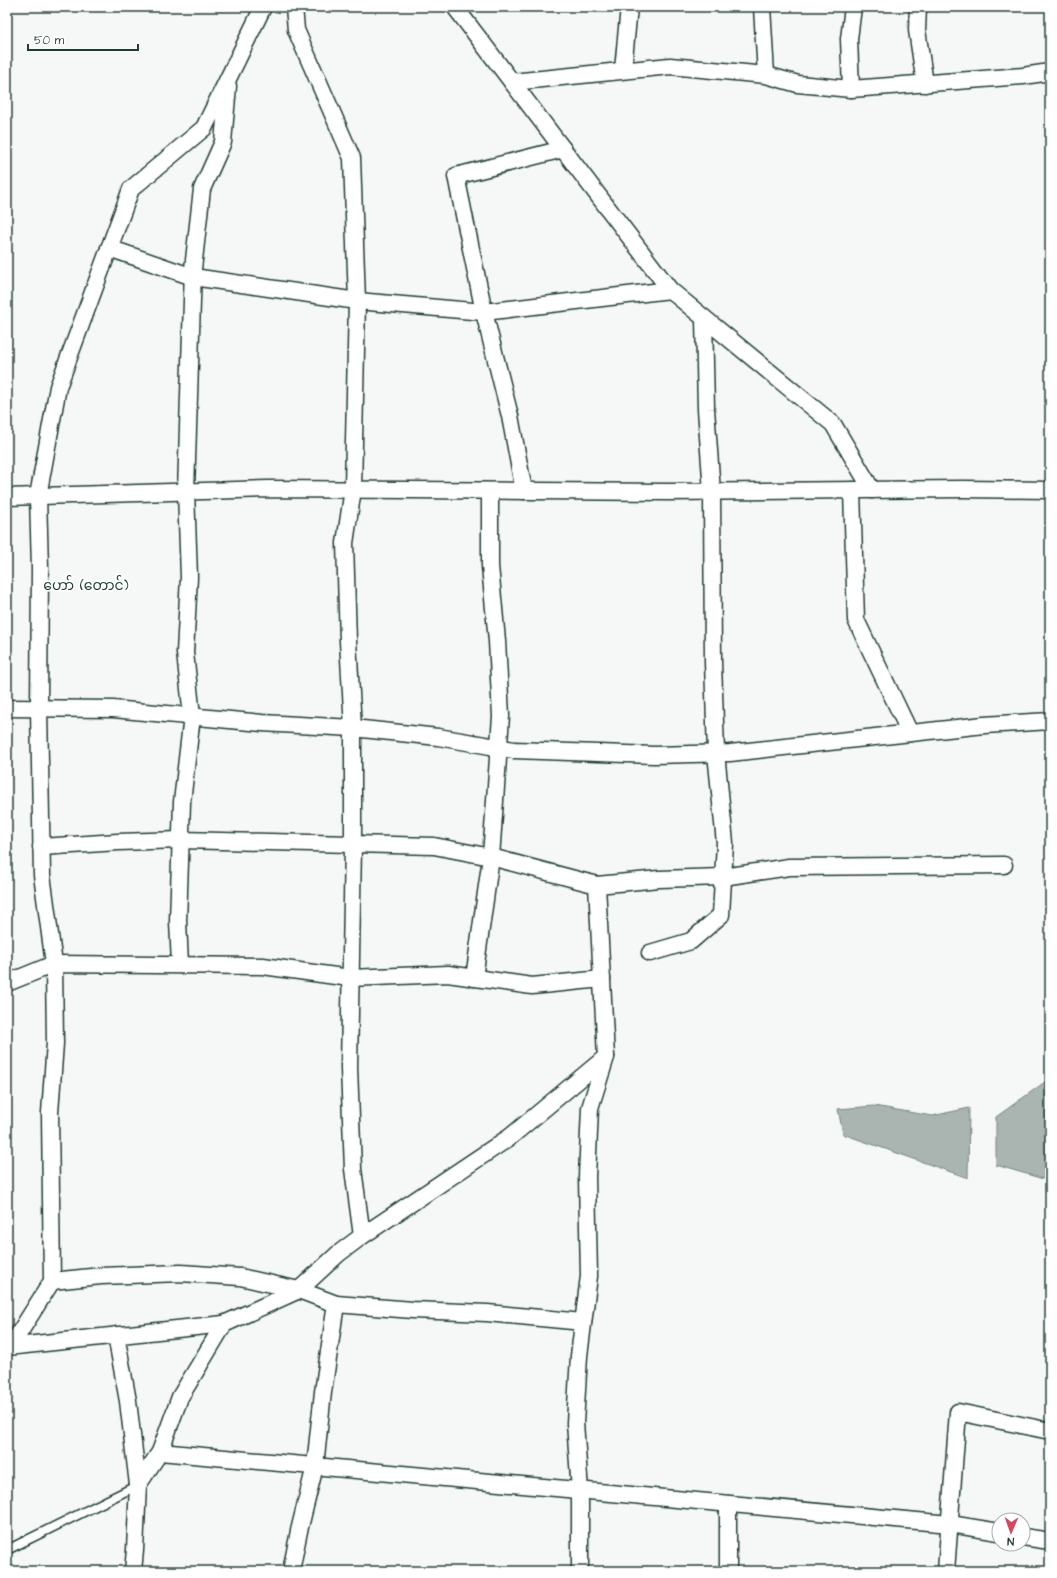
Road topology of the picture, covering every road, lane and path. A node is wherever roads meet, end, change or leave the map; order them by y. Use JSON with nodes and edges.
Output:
{"nodes":[{"id":1,"x":263,"y":7,"type":"edge"},
{"id":2,"x":294,"y":7,"type":"edge"},
{"id":3,"x":455,"y":7,"type":"edge"},
{"id":4,"x":629,"y":7,"type":"edge"},
{"id":5,"x":762,"y":7,"type":"edge"},
{"id":6,"x":853,"y":7,"type":"edge"},
{"id":7,"x":918,"y":7,"type":"edge"},
{"id":8,"x":623,"y":70,"type":"junction"},
{"id":9,"x":1050,"y":72,"type":"edge"},
{"id":10,"x":766,"y":75,"type":"junction"},
{"id":11,"x":229,"y":76,"type":"junction"},
{"id":12,"x":512,"y":82,"type":"junction"},
{"id":13,"x":925,"y":84,"type":"junction"},
{"id":14,"x":851,"y":90,"type":"junction"},
{"id":15,"x":563,"y":149,"type":"junction"},
{"id":16,"x":109,"y":248,"type":"junction"},
{"id":17,"x":193,"y":277,"type":"junction"},
{"id":18,"x":670,"y":290,"type":"junction"},
{"id":19,"x":356,"y":300,"type":"junction"},
{"id":20,"x":484,"y":312,"type":"junction"},
{"id":21,"x":704,"y":318,"type":"junction"},
{"id":22,"x":353,"y":489,"type":"junction"},
{"id":23,"x":852,"y":490,"type":"junction"},
{"id":24,"x":872,"y":490,"type":"junction"},
{"id":25,"x":1050,"y":490,"type":"edge"},
{"id":26,"x":186,"y":491,"type":"junction"},
{"id":27,"x":490,"y":491,"type":"junction"},
{"id":28,"x":524,"y":491,"type":"junction"},
{"id":29,"x":712,"y":492,"type":"junction"},
{"id":30,"x":38,"y":496,"type":"junction"},
{"id":31,"x":7,"y":497,"type":"edge"},
{"id":32,"x":7,"y":708,"type":"edge"},
{"id":33,"x":39,"y":708,"type":"junction"},
{"id":34,"x":192,"y":716,"type":"junction"},
{"id":35,"x":1050,"y":721,"type":"edge"},
{"id":36,"x":353,"y":728,"type":"junction"},
{"id":37,"x":910,"y":733,"type":"junction"},
{"id":38,"x":500,"y":747,"type":"junction"},
{"id":39,"x":716,"y":753,"type":"junction"},
{"id":40,"x":181,"y":840,"type":"junction"},
{"id":41,"x":353,"y":845,"type":"junction"},
{"id":42,"x":41,"y":847,"type":"junction"},
{"id":43,"x":491,"y":857,"type":"junction"},
{"id":44,"x":1004,"y":865,"type":"dead end"},
{"id":45,"x":723,"y":877,"type":"junction"},
{"id":46,"x":597,"y":885,"type":"junction"},
{"id":47,"x":650,"y":953,"type":"dead end"},
{"id":48,"x":54,"y":964,"type":"junction"},
{"id":49,"x":180,"y":966,"type":"junction"},
{"id":50,"x":350,"y":978,"type":"junction"},
{"id":51,"x":474,"y":978,"type":"junction"},
{"id":52,"x":602,"y":980,"type":"junction"},
{"id":53,"x":7,"y":983,"type":"edge"},
{"id":54,"x":606,"y":1057,"type":"junction"},
{"id":55,"x":362,"y":1236,"type":"junction"},
{"id":56,"x":52,"y":1281,"type":"junction"},
{"id":57,"x":300,"y":1290,"type":"junction"},
{"id":58,"x":336,"y":1304,"type":"junction"},
{"id":59,"x":583,"y":1322,"type":"junction"},
{"id":60,"x":224,"y":1324,"type":"junction"},
{"id":61,"x":116,"y":1335,"type":"junction"},
{"id":62,"x":9,"y":1347,"type":"edge"},
{"id":63,"x":1050,"y":1431,"type":"edge"},
{"id":64,"x":160,"y":1452,"type":"junction"},
{"id":65,"x":315,"y":1466,"type":"junction"},
{"id":66,"x":138,"y":1485,"type":"junction"},
{"id":67,"x":580,"y":1491,"type":"junction"},
{"id":68,"x":728,"y":1504,"type":"junction"},
{"id":69,"x":950,"y":1524,"type":"junction"},
{"id":70,"x":991,"y":1531,"type":"edge"},
{"id":71,"x":1031,"y":1538,"type":"edge"},
{"id":72,"x":1050,"y":1541,"type":"edge"},
{"id":73,"x":7,"y":1550,"type":"edge"},
{"id":74,"x":133,"y":1571,"type":"edge"},
{"id":75,"x":291,"y":1571,"type":"edge"},
{"id":76,"x":580,"y":1571,"type":"edge"},
{"id":77,"x":728,"y":1571,"type":"edge"},
{"id":78,"x":946,"y":1571,"type":"edge"}],
"edges":[{"from":1,"to":11,"type":"street"},
{"from":2,"to":19,"type":"street"},
{"from":3,"to":12,"type":"street"},
{"from":4,"to":8,"type":"street"},
{"from":5,"to":10,"type":"street"},
{"from":6,"to":14,"type":"street"},
{"from":7,"to":13,"type":"street"},
{"from":8,"to":10,"type":"street"},
{"from":8,"to":12,"type":"street"},
{"from":9,"to":13,"type":"street"},
{"from":10,"to":14,"type":"street"},
{"from":11,"to":16,"type":"street"},
{"from":11,"to":17,"type":"street"},
{"from":12,"to":15,"type":"street"},
{"from":13,"to":14,"type":"street"},
{"from":15,"to":18,"type":"street"},
{"from":15,"to":20,"type":"street"},
{"from":16,"to":17,"type":"street"},
{"from":16,"to":30,"type":"street"},
{"from":17,"to":19,"type":"street"},
{"from":17,"to":26,"type":"street"},
{"from":18,"to":20,"type":"street"},
{"from":18,"to":21,"type":"street"},
{"from":19,"to":20,"type":"street"},
{"from":19,"to":22,"type":"street"},
{"from":20,"to":28,"type":"street"},
{"from":21,"to":24,"type":"street"},
{"from":21,"to":29,"type":"street"},
{"from":22,"to":26,"type":"street"},
{"from":22,"to":27,"type":"street"},
{"from":22,"to":36,"type":"street"},
{"from":23,"to":24,"type":"street"},
{"from":23,"to":29,"type":"street"},
{"from":23,"to":37,"type":"street"},
{"from":24,"to":25,"type":"street"},
{"from":26,"to":30,"type":"street"},
{"from":26,"to":34,"type":"street"},
{"from":27,"to":28,"type":"street"},
{"from":27,"to":38,"type":"street"},
{"from":28,"to":29,"type":"street"},
{"from":29,"to":39,"type":"street"},
{"from":30,"to":31,"type":"street"},
{"from":30,"to":33,"type":"street"},
{"from":32,"to":33,"type":"street"},
{"from":33,"to":34,"type":"street"},
{"from":33,"to":42,"type":"street"},
{"from":34,"to":36,"type":"street"},
{"from":34,"to":40,"type":"street"},
{"from":35,"to":37,"type":"street"},
{"from":36,"to":38,"type":"street"},
{"from":36,"to":41,"type":"street"},
{"from":37,"to":39,"type":"street"},
{"from":38,"to":39,"type":"street"},
{"from":38,"to":43,"type":"street"},
{"from":39,"to":45,"type":"street"},
{"from":40,"to":41,"type":"street"},
{"from":40,"to":42,"type":"street"},
{"from":40,"to":49,"type":"street"},
{"from":41,"to":43,"type":"street"},
{"from":41,"to":50,"type":"street"},
{"from":42,"to":48,"type":"street"},
{"from":43,"to":46,"type":"street"},
{"from":43,"to":51,"type":"street"},
{"from":44,"to":45,"type":"street"},
{"from":45,"to":46,"type":"street"},
{"from":45,"to":47,"type":"street"},
{"from":46,"to":52,"type":"street"},
{"from":48,"to":49,"type":"street"},
{"from":48,"to":53,"type":"street"},
{"from":48,"to":56,"type":"street"},
{"from":49,"to":50,"type":"street"},
{"from":50,"to":51,"type":"street"},
{"from":50,"to":55,"type":"street"},
{"from":51,"to":52,"type":"street"},
{"from":52,"to":54,"type":"street"},
{"from":54,"to":55,"type":"street"},
{"from":54,"to":59,"type":"street"},
{"from":55,"to":57,"type":"street"},
{"from":56,"to":57,"type":"street"},
{"from":56,"to":62,"type":"street"},
{"from":57,"to":58,"type":"street"},
{"from":57,"to":60,"type":"street"},
{"from":58,"to":59,"type":"street"},
{"from":58,"to":65,"type":"street"},
{"from":59,"to":67,"type":"street"},
{"from":60,"to":61,"type":"street"},
{"from":60,"to":64,"type":"street"},
{"from":61,"to":62,"type":"street"},
{"from":61,"to":66,"type":"street"},
{"from":63,"to":69,"type":"street"},
{"from":64,"to":65,"type":"street"},
{"from":64,"to":66,"type":"street"},
{"from":65,"to":67,"type":"street"},
{"from":65,"to":75,"type":"street"},
{"from":66,"to":73,"type":"lane"},
{"from":66,"to":74,"type":"street"},
{"from":67,"to":68,"type":"street"},
{"from":67,"to":76,"type":"street"},
{"from":68,"to":69,"type":"street"},
{"from":68,"to":77,"type":"street"},
{"from":69,"to":70,"type":"street"},
{"from":69,"to":78,"type":"street"},
{"from":71,"to":72,"type":"street"}]}
